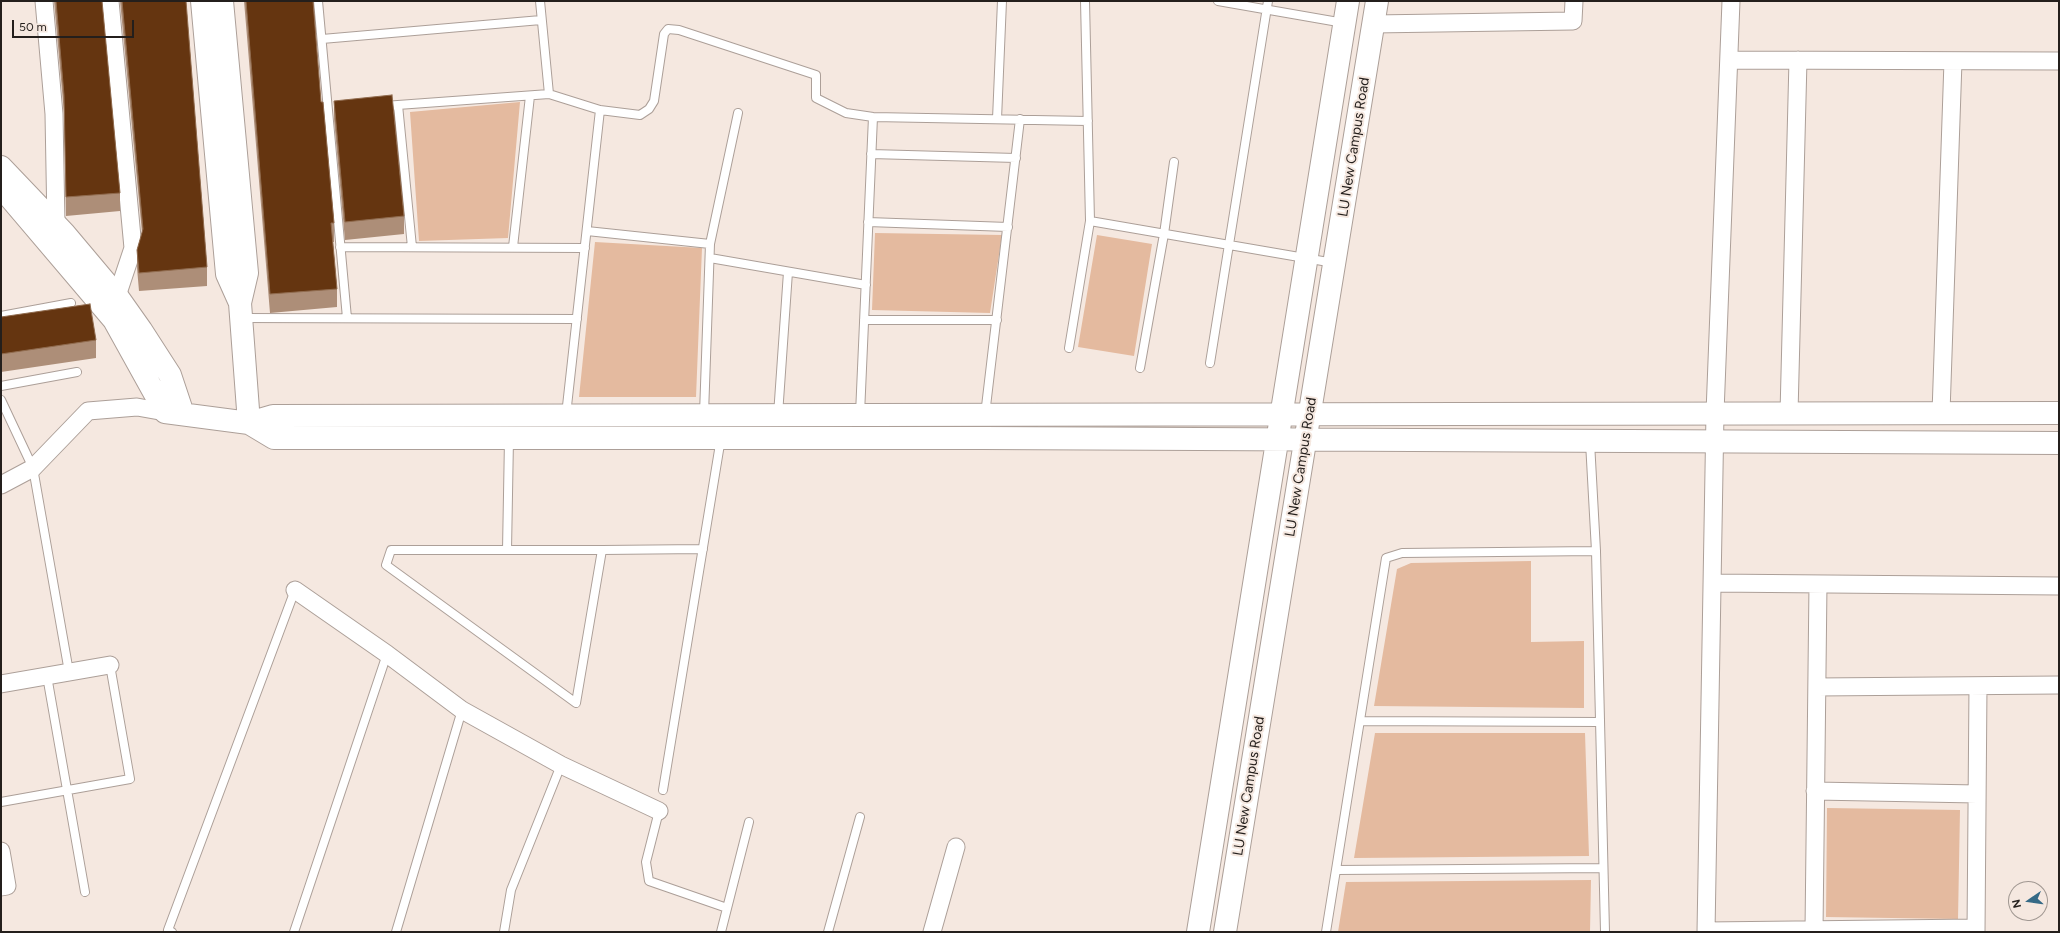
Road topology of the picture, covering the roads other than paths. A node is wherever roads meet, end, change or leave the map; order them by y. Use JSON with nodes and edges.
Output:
{"nodes":[{"id":1,"x":44,"y":1,"type":"edge"},
{"id":2,"x":110,"y":1,"type":"edge"},
{"id":3,"x":202,"y":1,"type":"edge"},
{"id":4,"x":222,"y":1,"type":"edge"},
{"id":5,"x":318,"y":1,"type":"edge"},
{"id":6,"x":540,"y":1,"type":"edge"},
{"id":7,"x":1002,"y":1,"type":"edge"},
{"id":8,"x":1085,"y":1,"type":"edge"},
{"id":9,"x":1218,"y":1,"type":"edge"},
{"id":10,"x":1268,"y":1,"type":"edge"},
{"id":11,"x":1348,"y":1,"type":"edge"},
{"id":12,"x":1377,"y":1,"type":"edge"},
{"id":13,"x":1574,"y":1,"type":"edge"},
{"id":14,"x":1731,"y":1,"type":"edge"},
{"id":15,"x":1267,"y":10,"type":"junction"},
{"id":16,"x":542,"y":20,"type":"junction"},
{"id":17,"x":1344,"y":23,"type":"junction"},
{"id":18,"x":1374,"y":24,"type":"junction"},
{"id":19,"x":322,"y":39,"type":"junction"},
{"id":20,"x":1729,"y":60,"type":"junction"},
{"id":21,"x":1798,"y":60,"type":"junction"},
{"id":22,"x":1953,"y":60,"type":"junction"},
{"id":23,"x":2059,"y":61,"type":"edge"},
{"id":24,"x":549,"y":94,"type":"junction"},
{"id":25,"x":530,"y":96,"type":"junction"},
{"id":26,"x":398,"y":105,"type":"junction"},
{"id":27,"x":375,"y":107,"type":"edge"},
{"id":28,"x":600,"y":110,"type":"junction"},
{"id":29,"x":738,"y":114,"type":"dead end"},
{"id":30,"x":873,"y":117,"type":"junction"},
{"id":31,"x":997,"y":119,"type":"junction"},
{"id":32,"x":1020,"y":119,"type":"junction"},
{"id":33,"x":1088,"y":121,"type":"junction"},
{"id":34,"x":871,"y":154,"type":"junction"},
{"id":35,"x":1016,"y":158,"type":"junction"},
{"id":36,"x":1174,"y":162,"type":"dead end"},
{"id":37,"x":1,"y":167,"type":"edge"},
{"id":38,"x":1,"y":187,"type":"edge"},
{"id":39,"x":1090,"y":221,"type":"junction"},
{"id":40,"x":868,"y":222,"type":"junction"},
{"id":41,"x":56,"y":225,"type":"junction"},
{"id":42,"x":1008,"y":227,"type":"junction"},
{"id":43,"x":587,"y":231,"type":"junction"},
{"id":44,"x":1164,"y":234,"type":"junction"},
{"id":45,"x":710,"y":244,"type":"junction"},
{"id":46,"x":1229,"y":245,"type":"junction"},
{"id":47,"x":340,"y":246,"type":"junction"},
{"id":48,"x":412,"y":247,"type":"junction"},
{"id":49,"x":513,"y":247,"type":"junction"},
{"id":50,"x":585,"y":248,"type":"junction"},
{"id":51,"x":710,"y":258,"type":"junction"},
{"id":52,"x":1307,"y":258,"type":"junction"},
{"id":53,"x":1335,"y":263,"type":"junction"},
{"id":54,"x":788,"y":272,"type":"junction"},
{"id":55,"x":866,"y":285,"type":"junction"},
{"id":56,"x":116,"y":296,"type":"junction"},
{"id":57,"x":71,"y":303,"type":"dead end"},
{"id":58,"x":241,"y":310,"type":"junction"},
{"id":59,"x":1,"y":316,"type":"edge"},
{"id":60,"x":347,"y":318,"type":"junction"},
{"id":61,"x":577,"y":319,"type":"junction"},
{"id":62,"x":114,"y":320,"type":"junction"},
{"id":63,"x":864,"y":320,"type":"junction"},
{"id":64,"x":997,"y":320,"type":"junction"},
{"id":65,"x":1069,"y":348,"type":"dead end"},
{"id":66,"x":1210,"y":363,"type":"dead end"},
{"id":67,"x":1140,"y":368,"type":"dead end"},
{"id":68,"x":77,"y":372,"type":"dead end"},
{"id":69,"x":1,"y":386,"type":"edge"},
{"id":70,"x":1,"y":400,"type":"edge"},
{"id":71,"x":174,"y":413,"type":"junction"},
{"id":72,"x":1789,"y":413,"type":"junction"},
{"id":73,"x":1941,"y":413,"type":"junction"},
{"id":74,"x":2059,"y":413,"type":"edge"},
{"id":75,"x":1282,"y":414,"type":"junction"},
{"id":76,"x":1310,"y":414,"type":"junction"},
{"id":77,"x":1715,"y":414,"type":"junction"},
{"id":78,"x":566,"y":415,"type":"junction"},
{"id":79,"x":704,"y":415,"type":"junction"},
{"id":80,"x":768,"y":415,"type":"junction"},
{"id":81,"x":860,"y":415,"type":"junction"},
{"id":82,"x":249,"y":423,"type":"junction"},
{"id":83,"x":984,"y":426,"type":"junction"},
{"id":84,"x":510,"y":438,"type":"junction"},
{"id":85,"x":722,"y":438,"type":"junction"},
{"id":86,"x":755,"y":438,"type":"junction"},
{"id":87,"x":1278,"y":440,"type":"junction"},
{"id":88,"x":1306,"y":440,"type":"junction"},
{"id":89,"x":1590,"y":442,"type":"junction"},
{"id":90,"x":1714,"y":443,"type":"junction"},
{"id":91,"x":2059,"y":443,"type":"edge"},
{"id":92,"x":33,"y":468,"type":"junction"},
{"id":93,"x":1,"y":473,"type":"edge"},
{"id":94,"x":1,"y":486,"type":"edge"},
{"id":95,"x":703,"y":549,"type":"junction"},
{"id":96,"x":507,"y":550,"type":"junction"},
{"id":97,"x":602,"y":550,"type":"junction"},
{"id":98,"x":1596,"y":551,"type":"junction"},
{"id":99,"x":1712,"y":583,"type":"junction"},
{"id":100,"x":1818,"y":584,"type":"junction"},
{"id":101,"x":2059,"y":586,"type":"edge"},
{"id":102,"x":295,"y":590,"type":"joint"},
{"id":103,"x":387,"y":654,"type":"junction"},
{"id":104,"x":110,"y":665,"type":"joint"},
{"id":105,"x":69,"y":672,"type":"junction"},
{"id":106,"x":47,"y":676,"type":"junction"},
{"id":107,"x":1,"y":684,"type":"edge"},
{"id":108,"x":2059,"y":685,"type":"edge"},
{"id":109,"x":1978,"y":686,"type":"junction"},
{"id":110,"x":1817,"y":687,"type":"junction"},
{"id":111,"x":462,"y":710,"type":"junction"},
{"id":112,"x":1360,"y":721,"type":"junction"},
{"id":113,"x":1600,"y":722,"type":"junction"},
{"id":114,"x":561,"y":765,"type":"junction"},
{"id":115,"x":68,"y":790,"type":"junction"},
{"id":116,"x":663,"y":790,"type":"dead end"},
{"id":117,"x":1815,"y":791,"type":"junction"},
{"id":118,"x":1977,"y":794,"type":"junction"},
{"id":119,"x":1,"y":802,"type":"edge"},
{"id":120,"x":659,"y":810,"type":"joint"},
{"id":121,"x":860,"y":817,"type":"dead end"},
{"id":122,"x":750,"y":822,"type":"dead end"},
{"id":123,"x":956,"y":847,"type":"dead end"},
{"id":124,"x":1,"y":851,"type":"edge"},
{"id":125,"x":1603,"y":868,"type":"junction"},
{"id":126,"x":1336,"y":870,"type":"junction"},
{"id":127,"x":1,"y":887,"type":"edge"},
{"id":128,"x":85,"y":892,"type":"dead end"},
{"id":129,"x":727,"y":908,"type":"junction"},
{"id":130,"x":1814,"y":930,"type":"junction"},
{"id":131,"x":1976,"y":930,"type":"edge"},
{"id":132,"x":172,"y":932,"type":"edge"},
{"id":133,"x":294,"y":932,"type":"edge"},
{"id":134,"x":396,"y":932,"type":"edge"},
{"id":135,"x":504,"y":932,"type":"edge"},
{"id":136,"x":721,"y":932,"type":"edge"},
{"id":137,"x":828,"y":932,"type":"edge"},
{"id":138,"x":932,"y":932,"type":"edge"},
{"id":139,"x":1198,"y":932,"type":"edge"},
{"id":140,"x":1225,"y":932,"type":"edge"},
{"id":141,"x":1326,"y":932,"type":"edge"},
{"id":142,"x":1605,"y":932,"type":"edge"},
{"id":143,"x":1706,"y":932,"type":"edge"}],
"edges":[{"from":1,"to":41,"type":"street"},
{"from":2,"to":56,"type":"street"},
{"from":3,"to":58,"type":"street"},
{"from":4,"to":58,"type":"street"},
{"from":5,"to":19,"type":"lane"},
{"from":6,"to":16,"type":"lane"},
{"from":7,"to":31,"type":"lane"},
{"from":8,"to":33,"type":"lane"},
{"from":9,"to":15,"type":"lane"},
{"from":10,"to":15,"type":"lane"},
{"from":11,"to":17,"type":"street","name":"LU New Campus Road"},
{"from":12,"to":18,"type":"street","name":"LU New Campus Road"},
{"from":13,"to":18,"type":"street"},
{"from":14,"to":20,"type":"street"},
{"from":15,"to":17,"type":"lane"},
{"from":15,"to":46,"type":"lane"},
{"from":16,"to":19,"type":"lane"},
{"from":16,"to":24,"type":"lane"},
{"from":17,"to":52,"type":"street","name":"LU New Campus Road"},
{"from":18,"to":53,"type":"street","name":"LU New Campus Road"},
{"from":19,"to":47,"type":"lane"},
{"from":20,"to":21,"type":"street"},
{"from":20,"to":77,"type":"street"},
{"from":21,"to":22,"type":"street"},
{"from":21,"to":72,"type":"street"},
{"from":22,"to":23,"type":"street"},
{"from":22,"to":73,"type":"street"},
{"from":24,"to":25,"type":"lane"},
{"from":24,"to":28,"type":"lane"},
{"from":25,"to":26,"type":"lane"},
{"from":25,"to":49,"type":"lane"},
{"from":26,"to":27,"type":"lane"},
{"from":26,"to":48,"type":"lane"},
{"from":28,"to":30,"type":"lane"},
{"from":28,"to":43,"type":"lane"},
{"from":29,"to":45,"type":"lane"},
{"from":30,"to":31,"type":"lane"},
{"from":30,"to":34,"type":"lane"},
{"from":31,"to":32,"type":"lane"},
{"from":32,"to":33,"type":"lane"},
{"from":32,"to":35,"type":"lane"},
{"from":33,"to":39,"type":"lane"},
{"from":34,"to":35,"type":"lane"},
{"from":34,"to":40,"type":"lane"},
{"from":35,"to":42,"type":"lane"},
{"from":36,"to":44,"type":"lane"},
{"from":37,"to":41,"type":"street"},
{"from":38,"to":62,"type":"street"},
{"from":39,"to":44,"type":"lane"},
{"from":39,"to":65,"type":"lane"},
{"from":40,"to":42,"type":"lane"},
{"from":40,"to":55,"type":"lane"},
{"from":41,"to":56,"type":"street"},
{"from":42,"to":64,"type":"lane"},
{"from":43,"to":45,"type":"lane"},
{"from":43,"to":50,"type":"lane"},
{"from":44,"to":46,"type":"lane"},
{"from":44,"to":67,"type":"lane"},
{"from":45,"to":51,"type":"lane"},
{"from":46,"to":52,"type":"lane"},
{"from":46,"to":66,"type":"lane"},
{"from":47,"to":48,"type":"lane"},
{"from":47,"to":60,"type":"lane"},
{"from":48,"to":49,"type":"lane"},
{"from":49,"to":50,"type":"lane"},
{"from":50,"to":61,"type":"lane"},
{"from":51,"to":54,"type":"lane"},
{"from":51,"to":79,"type":"lane"},
{"from":52,"to":53,"type":"lane"},
{"from":52,"to":75,"type":"street","name":"LU New Campus Road"},
{"from":53,"to":76,"type":"street","name":"LU New Campus Road"},
{"from":54,"to":55,"type":"lane"},
{"from":54,"to":80,"type":"lane"},
{"from":55,"to":63,"type":"lane"},
{"from":56,"to":62,"type":"street"},
{"from":56,"to":71,"type":"street"},
{"from":57,"to":59,"type":"lane"},
{"from":58,"to":60,"type":"lane"},
{"from":58,"to":82,"type":"street"},
{"from":60,"to":61,"type":"lane"},
{"from":61,"to":78,"type":"lane"},
{"from":62,"to":71,"type":"street"},
{"from":63,"to":64,"type":"lane"},
{"from":63,"to":81,"type":"lane"},
{"from":64,"to":83,"type":"lane"},
{"from":68,"to":69,"type":"lane"},
{"from":70,"to":92,"type":"lane"},
{"from":71,"to":82,"type":"street"},
{"from":71,"to":92,"type":"street"},
{"from":72,"to":73,"type":"street"},
{"from":72,"to":77,"type":"street"},
{"from":73,"to":74,"type":"street"},
{"from":75,"to":76,"type":"street"},
{"from":75,"to":83,"type":"street"},
{"from":75,"to":87,"type":"street","name":"LU New Campus Road"},
{"from":76,"to":77,"type":"street"},
{"from":76,"to":88,"type":"street","name":"LU New Campus Road"},
{"from":77,"to":90,"type":"street"},
{"from":78,"to":79,"type":"street"},
{"from":78,"to":82,"type":"street"},
{"from":79,"to":80,"type":"street"},
{"from":80,"to":81,"type":"street"},
{"from":80,"to":86,"type":"street"},
{"from":81,"to":83,"type":"street"},
{"from":82,"to":84,"type":"street"},
{"from":83,"to":86,"type":"street"},
{"from":83,"to":87,"type":"street"},
{"from":84,"to":85,"type":"street"},
{"from":84,"to":96,"type":"lane"},
{"from":85,"to":86,"type":"street"},
{"from":85,"to":95,"type":"lane"},
{"from":87,"to":88,"type":"street"},
{"from":87,"to":139,"type":"street","name":"LU New Campus Road"},
{"from":88,"to":89,"type":"street"},
{"from":88,"to":140,"type":"street","name":"LU New Campus Road"},
{"from":89,"to":90,"type":"street"},
{"from":89,"to":98,"type":"lane"},
{"from":90,"to":91,"type":"street"},
{"from":90,"to":99,"type":"street"},
{"from":92,"to":93,"type":"street"},
{"from":92,"to":94,"type":"street"},
{"from":92,"to":105,"type":"lane"},
{"from":95,"to":97,"type":"lane"},
{"from":95,"to":116,"type":"lane"},
{"from":96,"to":97,"type":"lane"},
{"from":96,"to":97,"type":"lane"},
{"from":98,"to":112,"type":"lane"},
{"from":98,"to":113,"type":"lane"},
{"from":99,"to":100,"type":"street"},
{"from":99,"to":143,"type":"street"},
{"from":100,"to":101,"type":"street"},
{"from":100,"to":110,"type":"street"},
{"from":102,"to":103,"type":"street"},
{"from":102,"to":132,"type":"lane"},
{"from":103,"to":111,"type":"street"},
{"from":103,"to":133,"type":"lane"},
{"from":104,"to":105,"type":"street"},
{"from":104,"to":115,"type":"lane"},
{"from":105,"to":106,"type":"street"},
{"from":106,"to":107,"type":"street"},
{"from":106,"to":115,"type":"lane"},
{"from":108,"to":109,"type":"street"},
{"from":109,"to":110,"type":"street"},
{"from":109,"to":118,"type":"street"},
{"from":110,"to":117,"type":"street"},
{"from":111,"to":114,"type":"street"},
{"from":111,"to":134,"type":"lane"},
{"from":112,"to":113,"type":"lane"},
{"from":112,"to":126,"type":"lane"},
{"from":113,"to":125,"type":"lane"},
{"from":114,"to":120,"type":"street"},
{"from":114,"to":135,"type":"lane"},
{"from":115,"to":119,"type":"lane"},
{"from":115,"to":128,"type":"lane"},
{"from":117,"to":118,"type":"street"},
{"from":117,"to":130,"type":"street"},
{"from":118,"to":131,"type":"street"},
{"from":120,"to":129,"type":"lane"},
{"from":121,"to":137,"type":"lane"},
{"from":122,"to":129,"type":"lane"},
{"from":123,"to":138,"type":"street"},
{"from":124,"to":127,"type":"street"},
{"from":125,"to":126,"type":"lane"},
{"from":125,"to":142,"type":"lane"},
{"from":126,"to":141,"type":"lane"},
{"from":129,"to":136,"type":"lane"},
{"from":130,"to":131,"type":"street"},
{"from":130,"to":143,"type":"street"}]}
